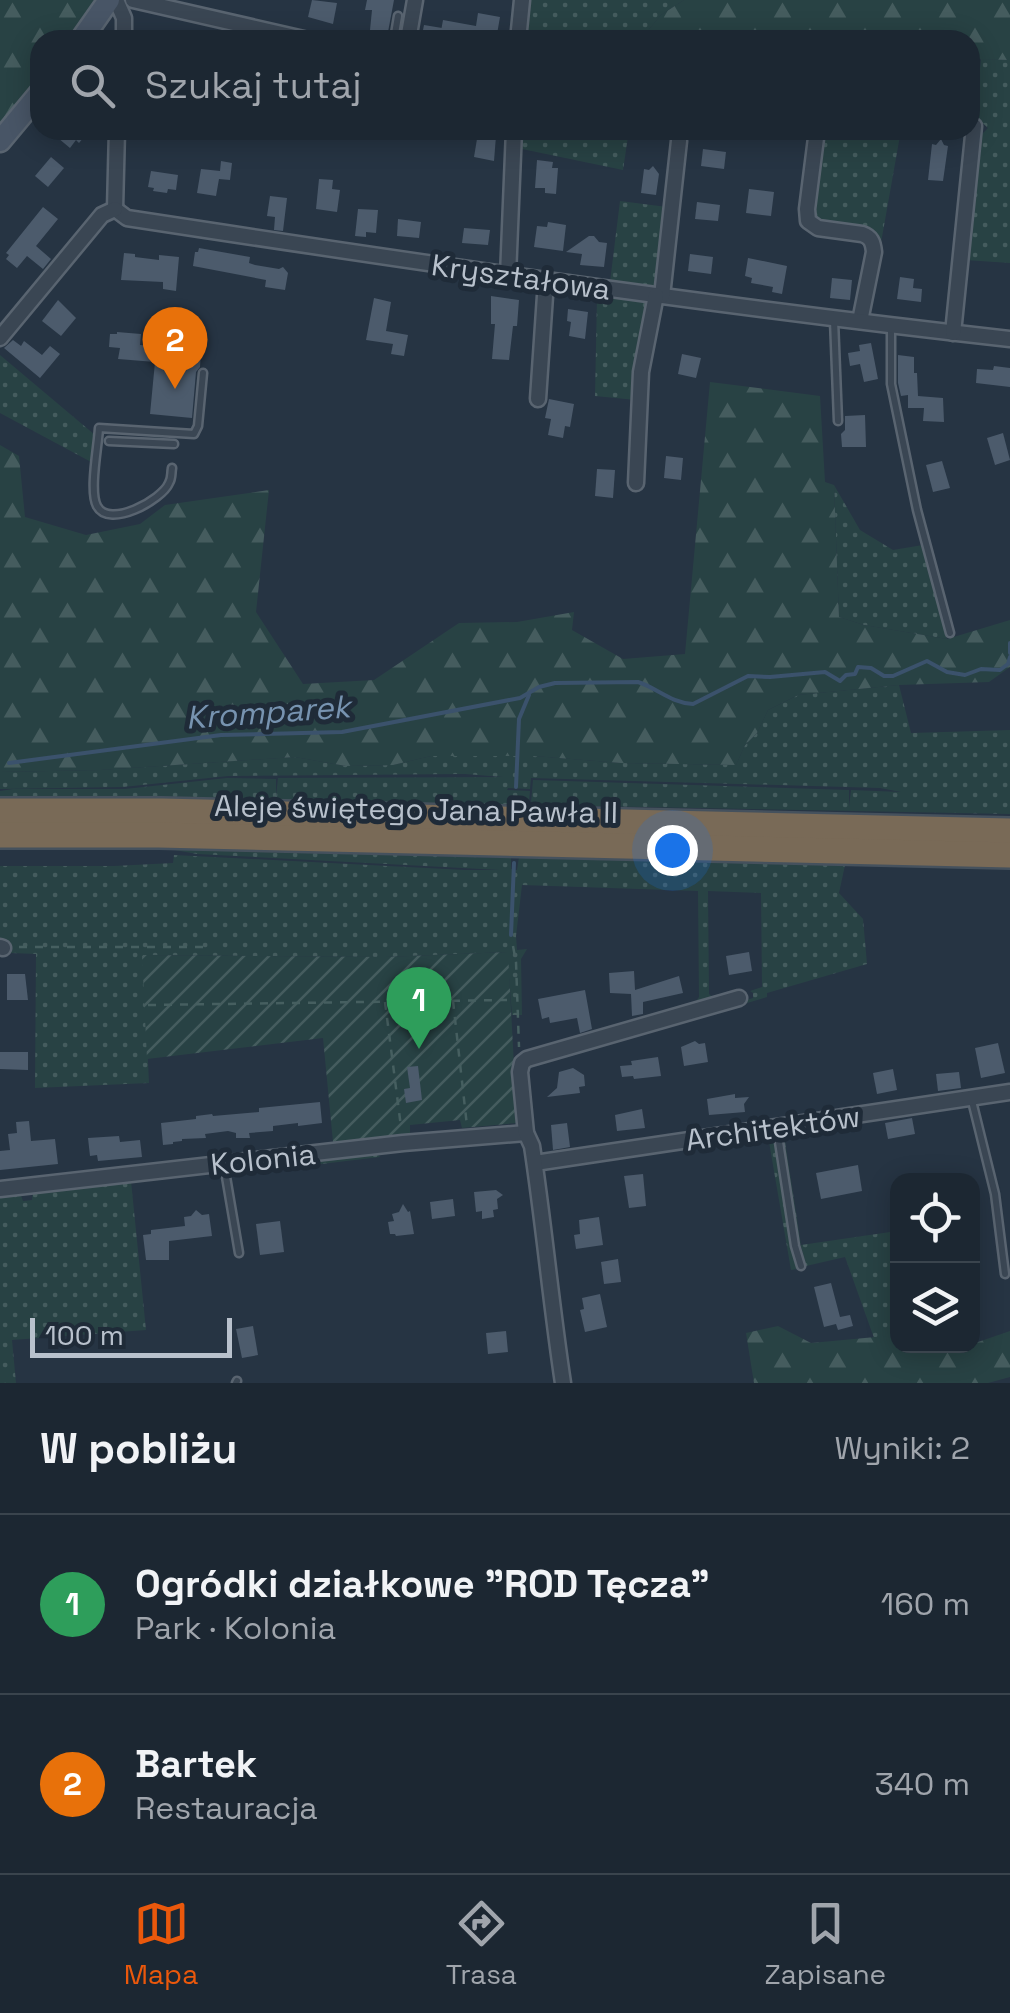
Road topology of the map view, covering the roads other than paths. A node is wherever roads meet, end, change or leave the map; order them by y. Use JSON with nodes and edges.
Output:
{"nodes":[{"id":1,"x":112,"y":0,"type":"edge"},
{"id":2,"x":133,"y":0,"type":"edge"},
{"id":3,"x":415,"y":0,"type":"edge"},
{"id":4,"x":522,"y":0,"type":"edge"},
{"id":5,"x":398,"y":16,"type":"dead end"},
{"id":6,"x":89,"y":30,"type":"edge"},
{"id":7,"x":124,"y":30,"type":"edge"},
{"id":8,"x":264,"y":30,"type":"edge"},
{"id":9,"x":396,"y":30,"type":"edge"},
{"id":10,"x":410,"y":30,"type":"edge"},
{"id":11,"x":519,"y":30,"type":"edge"},
{"id":12,"x":30,"y":105,"type":"edge"},
{"id":13,"x":117,"y":140,"type":"edge"},
{"id":14,"x":514,"y":140,"type":"edge"},
{"id":15,"x":816,"y":140,"type":"edge"},
{"id":16,"x":973,"y":140,"type":"edge"},
{"id":17,"x":0,"y":141,"type":"edge"},
{"id":18,"x":679,"y":141,"type":"dead end"},
{"id":19,"x":115,"y":209,"type":"junction"},
{"id":20,"x":508,"y":276,"type":"junction"},
{"id":21,"x":546,"y":281,"type":"junction"},
{"id":22,"x":659,"y":296,"type":"junction"},
{"id":23,"x":834,"y":319,"type":"junction"},
{"id":24,"x":860,"y":322,"type":"junction"},
{"id":25,"x":891,"y":325,"type":"junction"},
{"id":26,"x":953,"y":333,"type":"junction"},
{"id":27,"x":0,"y":338,"type":"edge"},
{"id":28,"x":1010,"y":339,"type":"edge"},
{"id":29,"x":203,"y":373,"type":"dead end"},
{"id":30,"x":538,"y":400,"type":"dead end"},
{"id":31,"x":838,"y":421,"type":"dead end"},
{"id":32,"x":110,"y":441,"type":"dead end"},
{"id":33,"x":174,"y":444,"type":"dead end"},
{"id":34,"x":172,"y":468,"type":"dead end"},
{"id":35,"x":636,"y":482,"type":"dead end"},
{"id":36,"x":950,"y":633,"type":"dead end"},
{"id":37,"x":0,"y":811,"type":"edge"},
{"id":38,"x":1010,"y":831,"type":"edge"},
{"id":39,"x":0,"y":834,"type":"edge"},
{"id":40,"x":1010,"y":855,"type":"edge"},
{"id":41,"x":739,"y":998,"type":"dead end"},
{"id":42,"x":1010,"y":1092,"type":"edge"},
{"id":43,"x":972,"y":1099,"type":"junction"},
{"id":44,"x":776,"y":1128,"type":"junction"},
{"id":45,"x":526,"y":1133,"type":"junction"},
{"id":46,"x":535,"y":1162,"type":"junction"},
{"id":47,"x":223,"y":1164,"type":"junction"},
{"id":48,"x":0,"y":1189,"type":"edge"},
{"id":49,"x":238,"y":1253,"type":"dead end"},
{"id":50,"x":801,"y":1266,"type":"dead end"},
{"id":51,"x":1004,"y":1274,"type":"dead end"},
{"id":52,"x":563,"y":1383,"type":"edge"}],
"edges":[{"from":1,"to":6,"type":"street"},
{"from":1,"to":7,"type":"street"},
{"from":2,"to":8,"type":"street"},
{"from":3,"to":10,"type":"street"},
{"from":4,"to":11,"type":"street"},
{"from":5,"to":9,"type":"lane"},
{"from":12,"to":17,"type":"street"},
{"from":13,"to":19,"type":"street"},
{"from":14,"to":20,"type":"street"},
{"from":15,"to":24,"type":"street"},
{"from":16,"to":26,"type":"street"},
{"from":18,"to":22,"type":"street"},
{"from":19,"to":20,"type":"street","name":"Kryształowa"},
{"from":19,"to":27,"type":"street"},
{"from":20,"to":21,"type":"street","name":"Kryształowa"},
{"from":21,"to":22,"type":"street","name":"Kryształowa"},
{"from":21,"to":30,"type":"street"},
{"from":22,"to":23,"type":"street","name":"Kryształowa"},
{"from":22,"to":35,"type":"street"},
{"from":23,"to":24,"type":"street","name":"Kryształowa"},
{"from":23,"to":31,"type":"lane"},
{"from":24,"to":25,"type":"street","name":"Kryształowa"},
{"from":25,"to":26,"type":"street","name":"Kryształowa"},
{"from":25,"to":36,"type":"lane"},
{"from":26,"to":28,"type":"street","name":"Kryształowa"},
{"from":29,"to":34,"type":"lane"},
{"from":32,"to":33,"type":"lane"},
{"from":37,"to":38,"type":"highway","name":"Aleje świętego Jana Pawła II"},
{"from":39,"to":40,"type":"highway","name":"Aleje świętego Jana Pawła II"},
{"from":41,"to":45,"type":"street"},
{"from":42,"to":43,"type":"street","name":"Architektów"},
{"from":43,"to":44,"type":"street","name":"Architektów"},
{"from":43,"to":51,"type":"lane"},
{"from":44,"to":46,"type":"street","name":"Architektów"},
{"from":44,"to":50,"type":"lane"},
{"from":45,"to":46,"type":"street"},
{"from":45,"to":47,"type":"street","name":"Kolonia"},
{"from":46,"to":52,"type":"street"},
{"from":47,"to":48,"type":"street","name":"Kolonia"},
{"from":47,"to":49,"type":"lane"}]}
